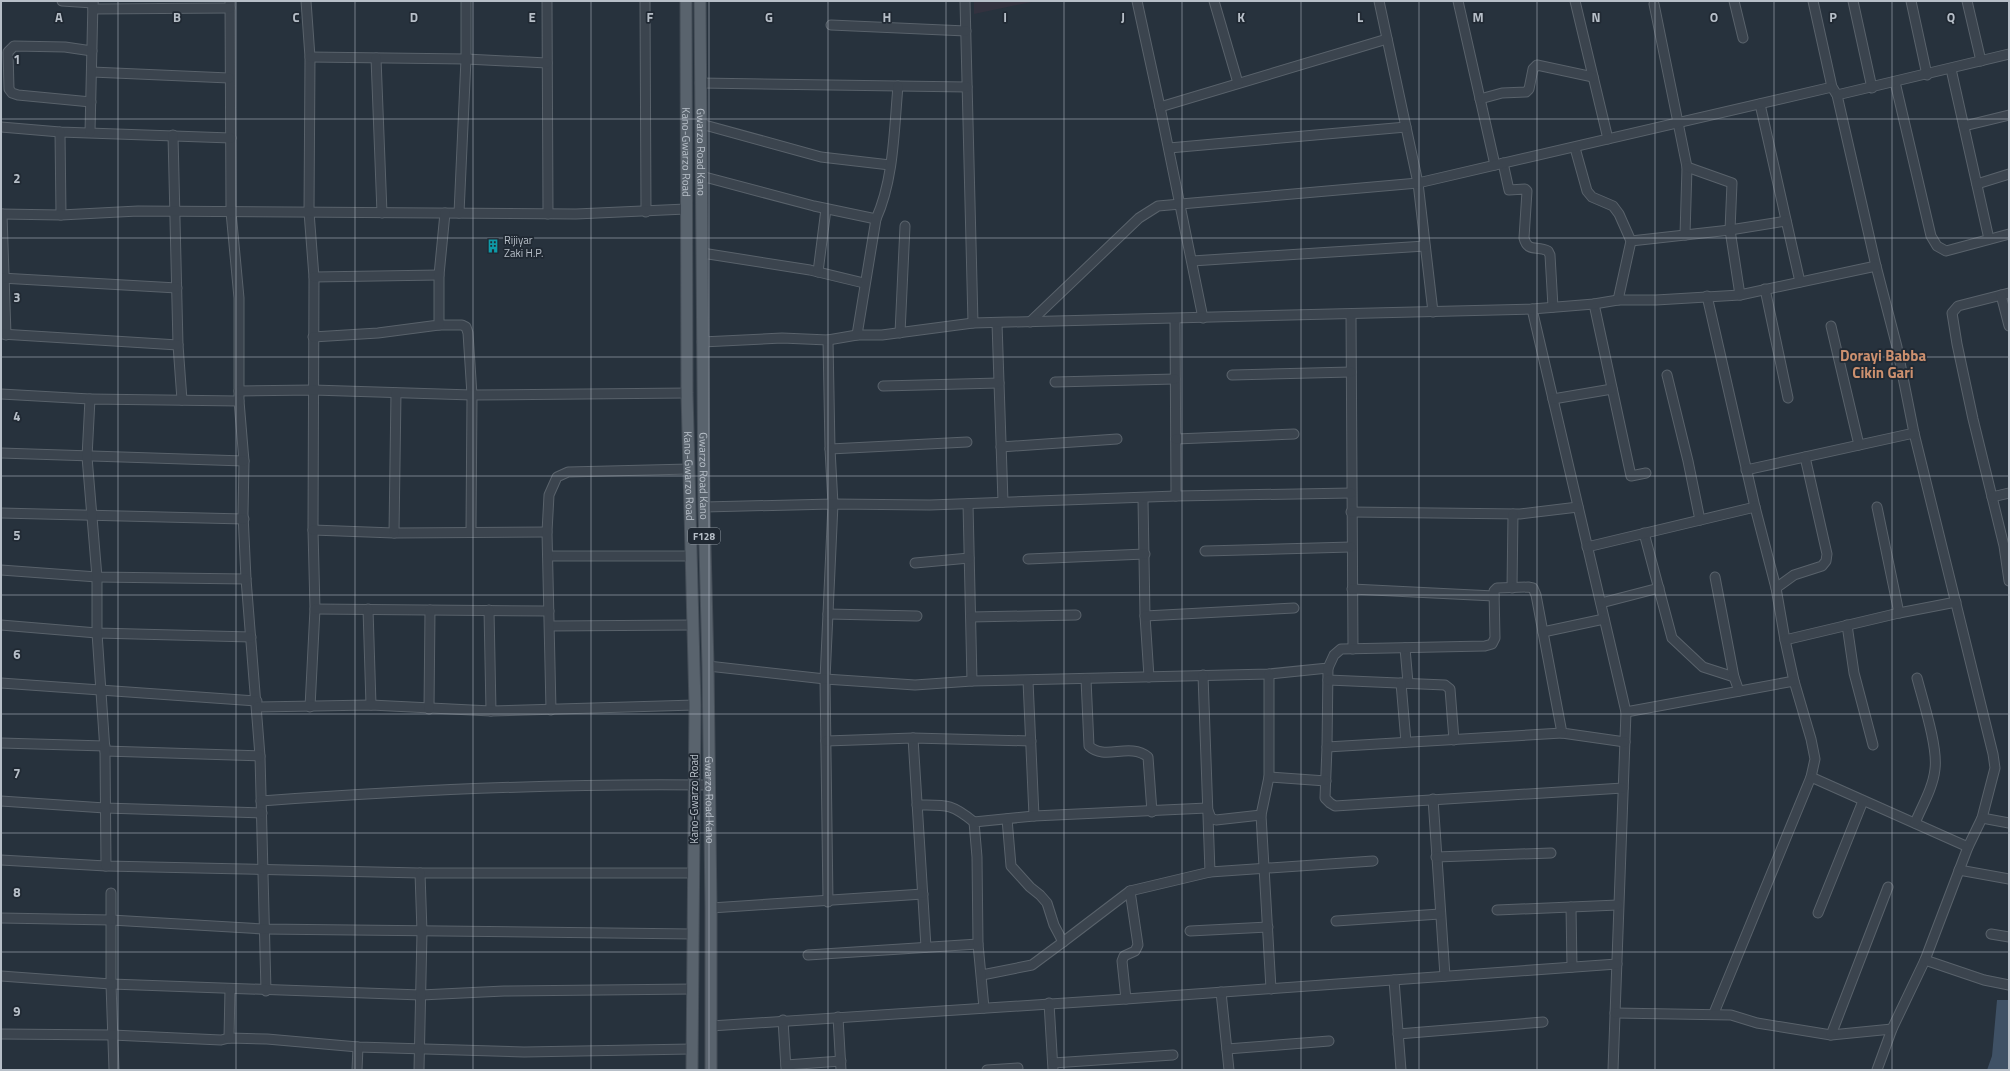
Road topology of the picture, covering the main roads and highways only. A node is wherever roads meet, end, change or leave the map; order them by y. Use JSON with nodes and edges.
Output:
{"nodes":[{"id":1,"x":686,"y":1,"type":"edge"},
{"id":2,"x":700,"y":1,"type":"edge"},
{"id":3,"x":692,"y":1070,"type":"edge"},
{"id":4,"x":711,"y":1070,"type":"edge"}],
"edges":[{"from":1,"to":3,"type":"main road","name":"Kano-Gwarzo Road","number":"F128"},
{"from":2,"to":4,"type":"main road","name":"Gwarzo Road Kano","number":"F128"}]}
